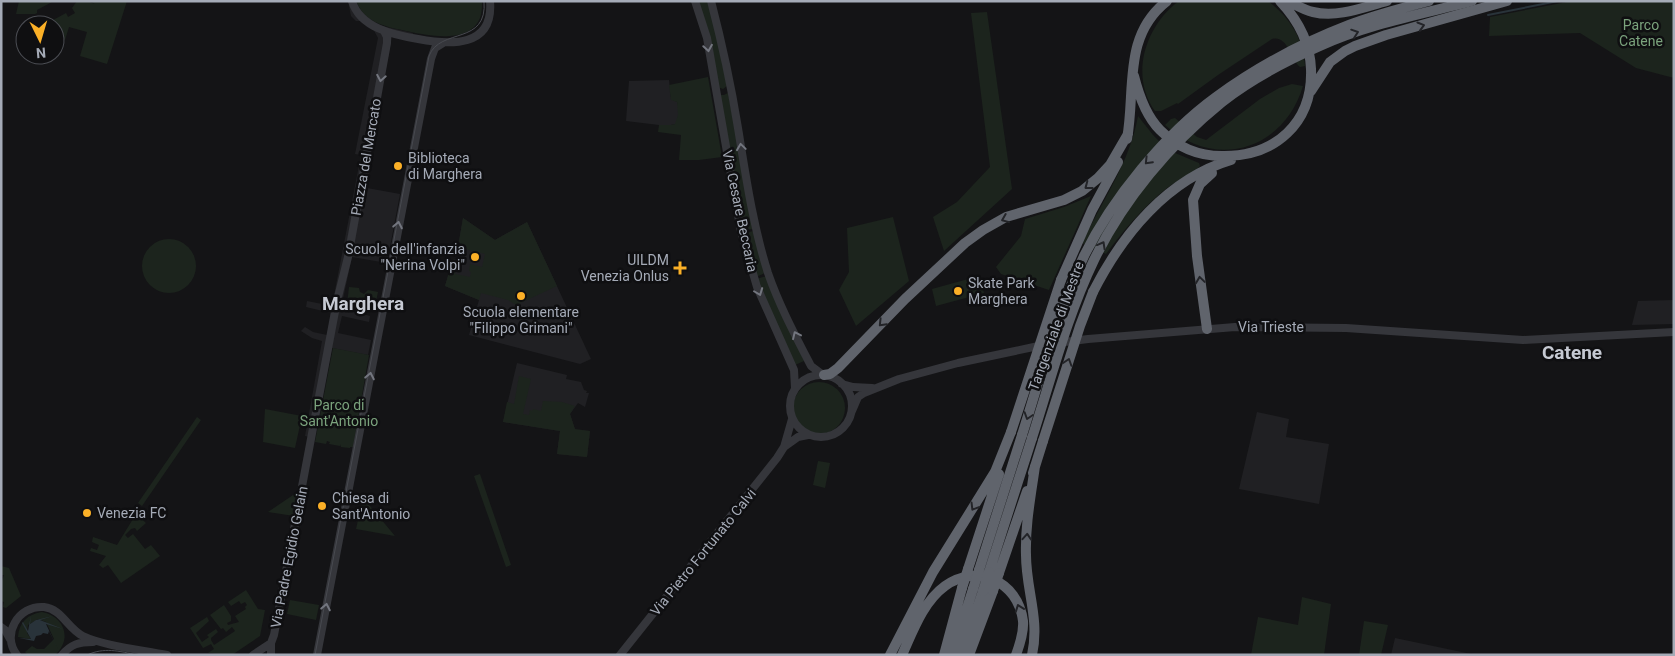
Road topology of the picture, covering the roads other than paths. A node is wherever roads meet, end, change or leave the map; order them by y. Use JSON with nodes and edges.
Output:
{"nodes":[{"id":1,"x":352,"y":1,"type":"edge"},
{"id":2,"x":490,"y":1,"type":"edge"},
{"id":3,"x":695,"y":1,"type":"edge"},
{"id":4,"x":711,"y":1,"type":"edge"},
{"id":5,"x":1156,"y":1,"type":"edge"},
{"id":6,"x":1167,"y":1,"type":"edge"},
{"id":7,"x":1280,"y":1,"type":"edge"},
{"id":8,"x":1288,"y":1,"type":"edge"},
{"id":9,"x":1387,"y":1,"type":"edge"},
{"id":10,"x":1429,"y":1,"type":"edge"},
{"id":11,"x":1472,"y":1,"type":"edge"},
{"id":12,"x":1507,"y":1,"type":"edge"},
{"id":13,"x":1150,"y":17,"type":"junction"},
{"id":14,"x":384,"y":31,"type":"junction"},
{"id":15,"x":443,"y":43,"type":"junction"},
{"id":16,"x":1134,"y":76,"type":"junction"},
{"id":17,"x":730,"y":85,"type":"junction"},
{"id":18,"x":715,"y":87,"type":"junction"},
{"id":19,"x":1309,"y":94,"type":"junction"},
{"id":20,"x":1128,"y":134,"type":"junction"},
{"id":21,"x":1249,"y":154,"type":"junction"},
{"id":22,"x":1207,"y":329,"type":"junction"},
{"id":23,"x":1674,"y":332,"type":"edge"},
{"id":24,"x":330,"y":339,"type":"joint"},
{"id":25,"x":823,"y":375,"type":"junction"},
{"id":26,"x":842,"y":384,"type":"junction"},
{"id":27,"x":795,"y":388,"type":"junction"},
{"id":28,"x":874,"y":388,"type":"junction"},
{"id":29,"x":852,"y":411,"type":"junction"},
{"id":30,"x":792,"y":419,"type":"junction"},
{"id":31,"x":1011,"y":432,"type":"junction"},
{"id":32,"x":808,"y":435,"type":"junction"},
{"id":33,"x":1027,"y":437,"type":"junction"},
{"id":34,"x":784,"y":447,"type":"junction"},
{"id":35,"x":1036,"y":466,"type":"junction"},
{"id":36,"x":989,"y":572,"type":"junction"},
{"id":37,"x":978,"y":590,"type":"junction"},
{"id":38,"x":68,"y":624,"type":"junction"},
{"id":39,"x":1,"y":627,"type":"edge"},
{"id":40,"x":77,"y":633,"type":"junction"},
{"id":41,"x":11,"y":640,"type":"junction"},
{"id":42,"x":101,"y":642,"type":"junction"},
{"id":43,"x":271,"y":643,"type":"junction"},
{"id":44,"x":64,"y":652,"type":"edge"},
{"id":45,"x":15,"y":653,"type":"edge"},
{"id":46,"x":166,"y":655,"type":"edge"},
{"id":47,"x":253,"y":655,"type":"edge"},
{"id":48,"x":271,"y":655,"type":"edge"},
{"id":49,"x":317,"y":655,"type":"edge"},
{"id":50,"x":620,"y":655,"type":"edge"},
{"id":51,"x":890,"y":655,"type":"edge"},
{"id":52,"x":902,"y":655,"type":"edge"},
{"id":53,"x":944,"y":655,"type":"edge"},
{"id":54,"x":952,"y":655,"type":"edge"},
{"id":55,"x":962,"y":655,"type":"edge"},
{"id":56,"x":969,"y":655,"type":"edge"},
{"id":57,"x":1016,"y":655,"type":"edge"},
{"id":58,"x":1032,"y":655,"type":"edge"}],
"edges":[{"from":1,"to":14,"type":"street"},
{"from":2,"to":15,"type":"street"},
{"from":3,"to":18,"type":"street","name":"Via Cesare Beccaria","one_way":true},
{"from":4,"to":17,"type":"street","name":"Via Cesare Beccaria"},
{"from":5,"to":13,"type":"highway"},
{"from":6,"to":13,"type":"highway"},
{"from":7,"to":19,"type":"highway"},
{"from":8,"to":9,"type":"highway"},
{"from":10,"to":33,"type":"highway","name":"Tangenziale di Mestre","one_way":true,"bridge":true},
{"from":33,"to":11,"type":"highway","name":"Tangenziale di Mestre","one_way":true,"bridge":true},
{"from":19,"to":12,"type":"highway","one_way":true},
{"from":13,"to":16,"type":"highway"},
{"from":14,"to":15,"type":"street"},
{"from":14,"to":24,"type":"street","name":"Piazza del Mercato","one_way":true},
{"from":49,"to":15,"type":"street","one_way":true},
{"from":16,"to":20,"type":"highway"},
{"from":16,"to":21,"type":"highway"},
{"from":17,"to":18,"type":"street"},
{"from":25,"to":17,"type":"street","name":"Via Cesare Beccaria","one_way":true},
{"from":18,"to":27,"type":"street","name":"Via Cesare Beccaria","one_way":true},
{"from":19,"to":21,"type":"highway"},
{"from":20,"to":25,"type":"highway","one_way":true},
{"from":20,"to":31,"type":"highway","bridge":true},
{"from":22,"to":21,"type":"highway","one_way":true},
{"from":35,"to":21,"type":"highway","one_way":true,"bridge":true},
{"from":22,"to":23,"type":"street","name":"Via Trieste"},
{"from":22,"to":28,"type":"street","name":"Via Trieste"},
{"from":24,"to":43,"type":"street","name":"Via Padre Egidio Gelain"},
{"from":25,"to":26,"type":"street"},
{"from":25,"to":27,"type":"street"},
{"from":26,"to":28,"type":"street","name":"Via Trieste"},
{"from":26,"to":29,"type":"street"},
{"from":27,"to":30,"type":"street"},
{"from":28,"to":29,"type":"street","name":"Via Trieste"},
{"from":29,"to":32,"type":"street"},
{"from":30,"to":32,"type":"street"},
{"from":30,"to":34,"type":"street","name":"Via Pietro Fortunato Calvi"},
{"from":31,"to":37,"type":"highway","bridge":true},
{"from":31,"to":51,"type":"highway","one_way":true},
{"from":32,"to":34,"type":"street","name":"Via Pietro Fortunato Calvi"},
{"from":33,"to":36,"type":"highway","name":"Tangenziale di Mestre"},
{"from":34,"to":50,"type":"street","name":"Via Pietro Fortunato Calvi"},
{"from":35,"to":36,"type":"highway"},
{"from":58,"to":35,"type":"highway","one_way":true},
{"from":36,"to":37,"type":"highway","bridge":true},
{"from":36,"to":37,"type":"highway","name":"Tangenziale di Mestre","bridge":true},
{"from":37,"to":53,"type":"highway"},
{"from":37,"to":54,"type":"highway","name":"Tangenziale di Mestre"},
{"from":37,"to":55,"type":"highway","name":"Tangenziale di Mestre"},
{"from":37,"to":56,"type":"highway"},
{"from":38,"to":40,"type":"street"},
{"from":38,"to":41,"type":"street"},
{"from":38,"to":44,"type":"street"},
{"from":39,"to":41,"type":"street"},
{"from":40,"to":42,"type":"street"},
{"from":40,"to":44,"type":"street"},
{"from":41,"to":45,"type":"street"},
{"from":42,"to":44,"type":"street"},
{"from":42,"to":46,"type":"street"},
{"from":43,"to":47,"type":"street","name":"Via Padre Egidio Gelain"},
{"from":43,"to":48,"type":"street","name":"Via Padre Egidio Gelain"},
{"from":57,"to":52,"type":"highway","one_way":true}]}
